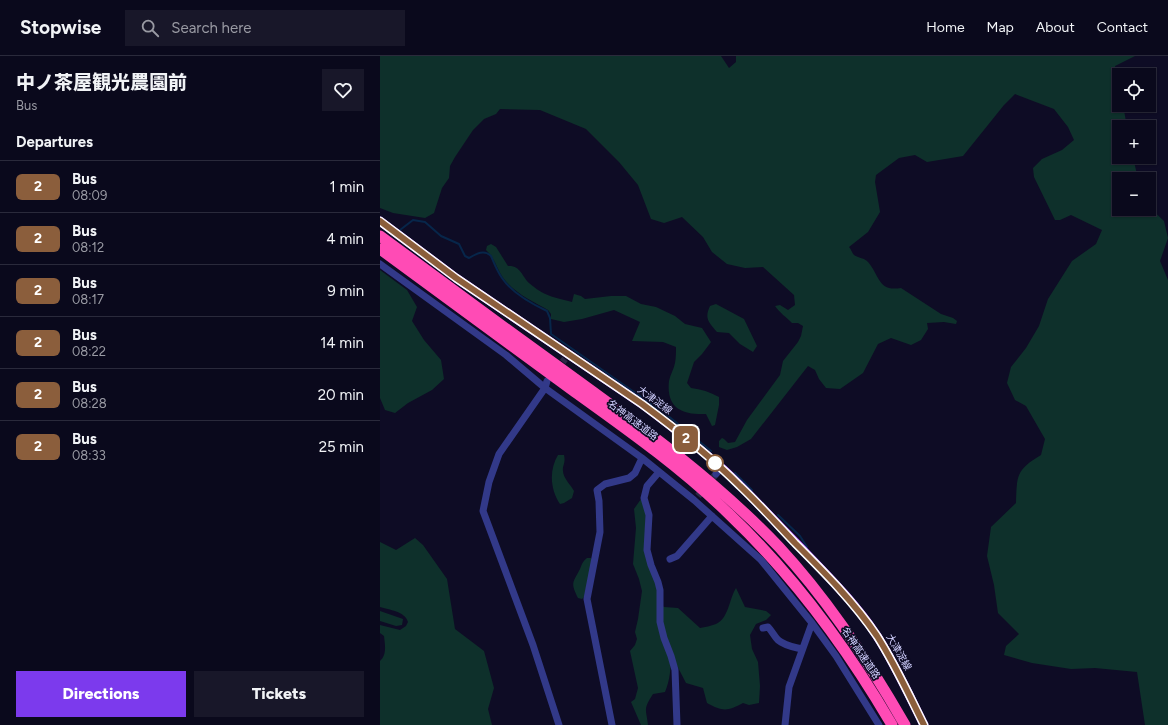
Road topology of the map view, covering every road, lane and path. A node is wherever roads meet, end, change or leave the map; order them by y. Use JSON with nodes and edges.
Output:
{"nodes":[{"id":1,"x":380,"y":221,"type":"edge"},
{"id":2,"x":380,"y":236,"type":"edge"},
{"id":3,"x":380,"y":249,"type":"edge"},
{"id":4,"x":380,"y":264,"type":"edge"},
{"id":5,"x":546,"y":384,"type":"junction"},
{"id":6,"x":642,"y":458,"type":"junction"},
{"id":7,"x":659,"y":472,"type":"junction"},
{"id":8,"x":712,"y":516,"type":"junction"},
{"id":9,"x":670,"y":559,"type":"dead end"},
{"id":10,"x":812,"y":623,"type":"junction"},
{"id":11,"x":763,"y":628,"type":"dead end"},
{"id":12,"x":802,"y":650,"type":"junction"},
{"id":13,"x":559,"y":725,"type":"edge"},
{"id":14,"x":612,"y":725,"type":"edge"},
{"id":15,"x":677,"y":725,"type":"edge"},
{"id":16,"x":785,"y":725,"type":"edge"},
{"id":17,"x":879,"y":725,"type":"edge"},
{"id":18,"x":892,"y":725,"type":"edge"},
{"id":19,"x":905,"y":725,"type":"edge"},
{"id":20,"x":924,"y":725,"type":"edge"}],
"edges":[{"from":1,"to":20,"type":"main road","name":"大津淀線"},
{"from":2,"to":19,"type":"highway","name":"名神高速道路"},
{"from":3,"to":18,"type":"highway","name":"名神高速道路"},
{"from":4,"to":5,"type":"street"},
{"from":5,"to":6,"type":"street"},
{"from":5,"to":13,"type":"street"},
{"from":6,"to":7,"type":"street"},
{"from":6,"to":14,"type":"street"},
{"from":7,"to":8,"type":"street"},
{"from":7,"to":15,"type":"street"},
{"from":8,"to":9,"type":"street"},
{"from":8,"to":10,"type":"street"},
{"from":10,"to":12,"type":"street"},
{"from":10,"to":17,"type":"street"},
{"from":11,"to":12,"type":"street"},
{"from":12,"to":16,"type":"street"}]}
